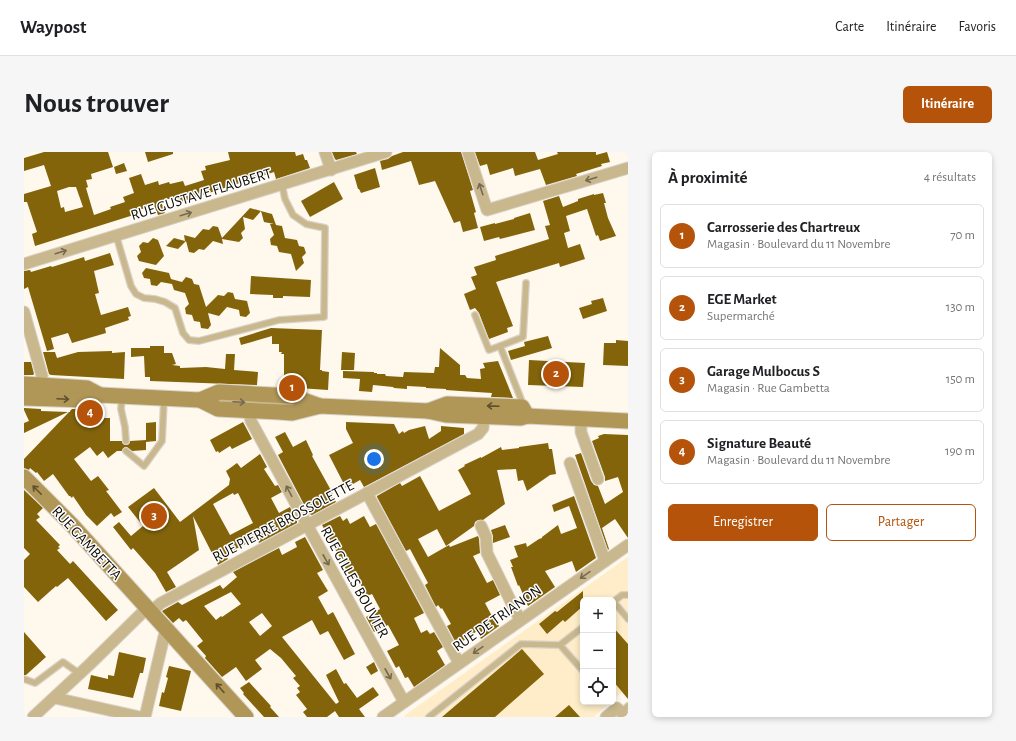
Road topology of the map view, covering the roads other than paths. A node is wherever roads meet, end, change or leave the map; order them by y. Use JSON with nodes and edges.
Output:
{"nodes":[{"id":1,"x":325,"y":152,"type":"edge"},
{"id":2,"x":386,"y":152,"type":"edge"},
{"id":3,"x":468,"y":152,"type":"edge"},
{"id":4,"x":628,"y":168,"type":"edge"},
{"id":5,"x":331,"y":170,"type":"junction"},
{"id":6,"x":282,"y":185,"type":"junction"},
{"id":7,"x":116,"y":235,"type":"junction"},
{"id":8,"x":24,"y":264,"type":"edge"},
{"id":9,"x":526,"y":283,"type":"dead end"},
{"id":10,"x":24,"y":312,"type":"edge"},
{"id":11,"x":475,"y":315,"type":"dead end"},
{"id":12,"x":500,"y":346,"type":"junction"},
{"id":13,"x":24,"y":384,"type":"edge"},
{"id":14,"x":41,"y":385,"type":"junction"},
{"id":15,"x":100,"y":395,"type":"junction"},
{"id":16,"x":122,"y":396,"type":"junction"},
{"id":17,"x":24,"y":398,"type":"edge"},
{"id":18,"x":164,"y":398,"type":"junction"},
{"id":19,"x":200,"y":400,"type":"junction"},
{"id":20,"x":320,"y":406,"type":"junction"},
{"id":21,"x":250,"y":411,"type":"junction"},
{"id":22,"x":428,"y":411,"type":"junction"},
{"id":23,"x":524,"y":411,"type":"junction"},
{"id":24,"x":484,"y":416,"type":"junction"},
{"id":25,"x":581,"y":418,"type":"junction"},
{"id":26,"x":628,"y":421,"type":"edge"},
{"id":27,"x":126,"y":441,"type":"dead end"},
{"id":28,"x":126,"y":451,"type":"dead end"},
{"id":29,"x":570,"y":463,"type":"dead end"},
{"id":30,"x":24,"y":477,"type":"edge"},
{"id":31,"x":598,"y":479,"type":"dead end"},
{"id":32,"x":367,"y":494,"type":"junction"},
{"id":33,"x":307,"y":526,"type":"junction"},
{"id":34,"x":481,"y":526,"type":"dead end"},
{"id":35,"x":628,"y":545,"type":"edge"},
{"id":36,"x":605,"y":561,"type":"junction"},
{"id":37,"x":628,"y":595,"type":"edge"},
{"id":38,"x":616,"y":600,"type":"edge"},
{"id":39,"x":616,"y":605,"type":"edge"},
{"id":40,"x":149,"y":610,"type":"junction"},
{"id":41,"x":628,"y":619,"type":"edge"},
{"id":42,"x":520,"y":620,"type":"junction"},
{"id":43,"x":166,"y":628,"type":"junction"},
{"id":44,"x":580,"y":629,"type":"edge"},
{"id":45,"x":560,"y":645,"type":"junction"},
{"id":46,"x":460,"y":663,"type":"junction"},
{"id":47,"x":581,"y":669,"type":"edge"},
{"id":48,"x":80,"y":674,"type":"junction"},
{"id":49,"x":24,"y":679,"type":"edge"},
{"id":50,"x":55,"y":698,"type":"junction"},
{"id":51,"x":404,"y":702,"type":"junction"},
{"id":52,"x":621,"y":709,"type":"edge"},
{"id":53,"x":33,"y":717,"type":"edge"},
{"id":54,"x":140,"y":717,"type":"edge"},
{"id":55,"x":145,"y":717,"type":"edge"},
{"id":56,"x":246,"y":717,"type":"edge"},
{"id":57,"x":383,"y":717,"type":"edge"},
{"id":58,"x":429,"y":717,"type":"edge"},
{"id":59,"x":606,"y":717,"type":"edge"}],
"edges":[{"from":1,"to":5,"type":"street"},
{"from":2,"to":5,"type":"street","name":"RUE GUSTAVE FLAUBERT"},
{"from":4,"to":3,"type":"street","one_way":true},
{"from":5,"to":6,"type":"street","name":"RUE GUSTAVE FLAUBERT"},
{"from":7,"to":6,"type":"street","name":"RUE GUSTAVE FLAUBERT","one_way":true},
{"from":6,"to":7,"type":"lane"},
{"from":8,"to":7,"type":"street","name":"RUE GUSTAVE FLAUBERT","one_way":true},
{"from":9,"to":12,"type":"lane"},
{"from":10,"to":14,"type":"street"},
{"from":11,"to":12,"type":"lane"},
{"from":12,"to":23,"type":"lane"},
{"from":13,"to":14,"type":"main road"},
{"from":14,"to":15,"type":"main road"},
{"from":15,"to":16,"type":"main road"},
{"from":17,"to":15,"type":"main road","one_way":true},
{"from":16,"to":18,"type":"main road"},
{"from":16,"to":27,"type":"lane"},
{"from":18,"to":19,"type":"main road"},
{"from":18,"to":28,"type":"lane"},
{"from":19,"to":20,"type":"main road"},
{"from":19,"to":21,"type":"main road","one_way":true},
{"from":20,"to":21,"type":"main road"},
{"from":20,"to":22,"type":"main road"},
{"from":33,"to":21,"type":"street","name":"RUE GILLES BOUVIER","one_way":true},
{"from":23,"to":22,"type":"main road","one_way":true},
{"from":22,"to":24,"type":"main road"},
{"from":23,"to":24,"type":"main road"},
{"from":23,"to":25,"type":"main road"},
{"from":24,"to":32,"type":"street","name":"RUE PIERRE BROSSOLETTE"},
{"from":25,"to":26,"type":"main road"},
{"from":25,"to":31,"type":"street"},
{"from":29,"to":36,"type":"street"},
{"from":40,"to":30,"type":"main road","name":"RUE GAMBETTA","one_way":true},
{"from":32,"to":33,"type":"street","name":"RUE PIERRE BROSSOLETTE"},
{"from":32,"to":46,"type":"street"},
{"from":33,"to":40,"type":"street","name":"RUE PIERRE BROSSOLETTE"},
{"from":33,"to":51,"type":"street","name":"RUE GILLES BOUVIER","one_way":true},
{"from":34,"to":42,"type":"street"},
{"from":35,"to":36,"type":"street","name":"RUE DE TRIANON"},
{"from":36,"to":42,"type":"street","name":"RUE DE TRIANON","one_way":true},
{"from":37,"to":38,"type":"lane"},
{"from":39,"to":41,"type":"lane"},
{"from":40,"to":43,"type":"main road","name":"RUE GAMBETTA"},
{"from":40,"to":48,"type":"street","name":"RUE PIERRE BROSSOLETTE"},
{"from":42,"to":46,"type":"street","name":"RUE DE TRIANON","one_way":true},
{"from":43,"to":55,"type":"street"},
{"from":56,"to":43,"type":"main road","name":"RUE GAMBETTA","one_way":true},
{"from":44,"to":45,"type":"lane"},
{"from":45,"to":47,"type":"lane"},
{"from":45,"to":58,"type":"lane"},
{"from":46,"to":51,"type":"street","name":"RUE DE TRIANON"},
{"from":48,"to":49,"type":"lane"},
{"from":48,"to":50,"type":"street","name":"RUE PIERRE BROSSOLETTE"},
{"from":50,"to":53,"type":"street","name":"RUE PIERRE BROSSOLETTE"},
{"from":50,"to":54,"type":"street"},
{"from":51,"to":57,"type":"street","name":"RUE DE TRIANON"},
{"from":52,"to":59,"type":"street"}]}
